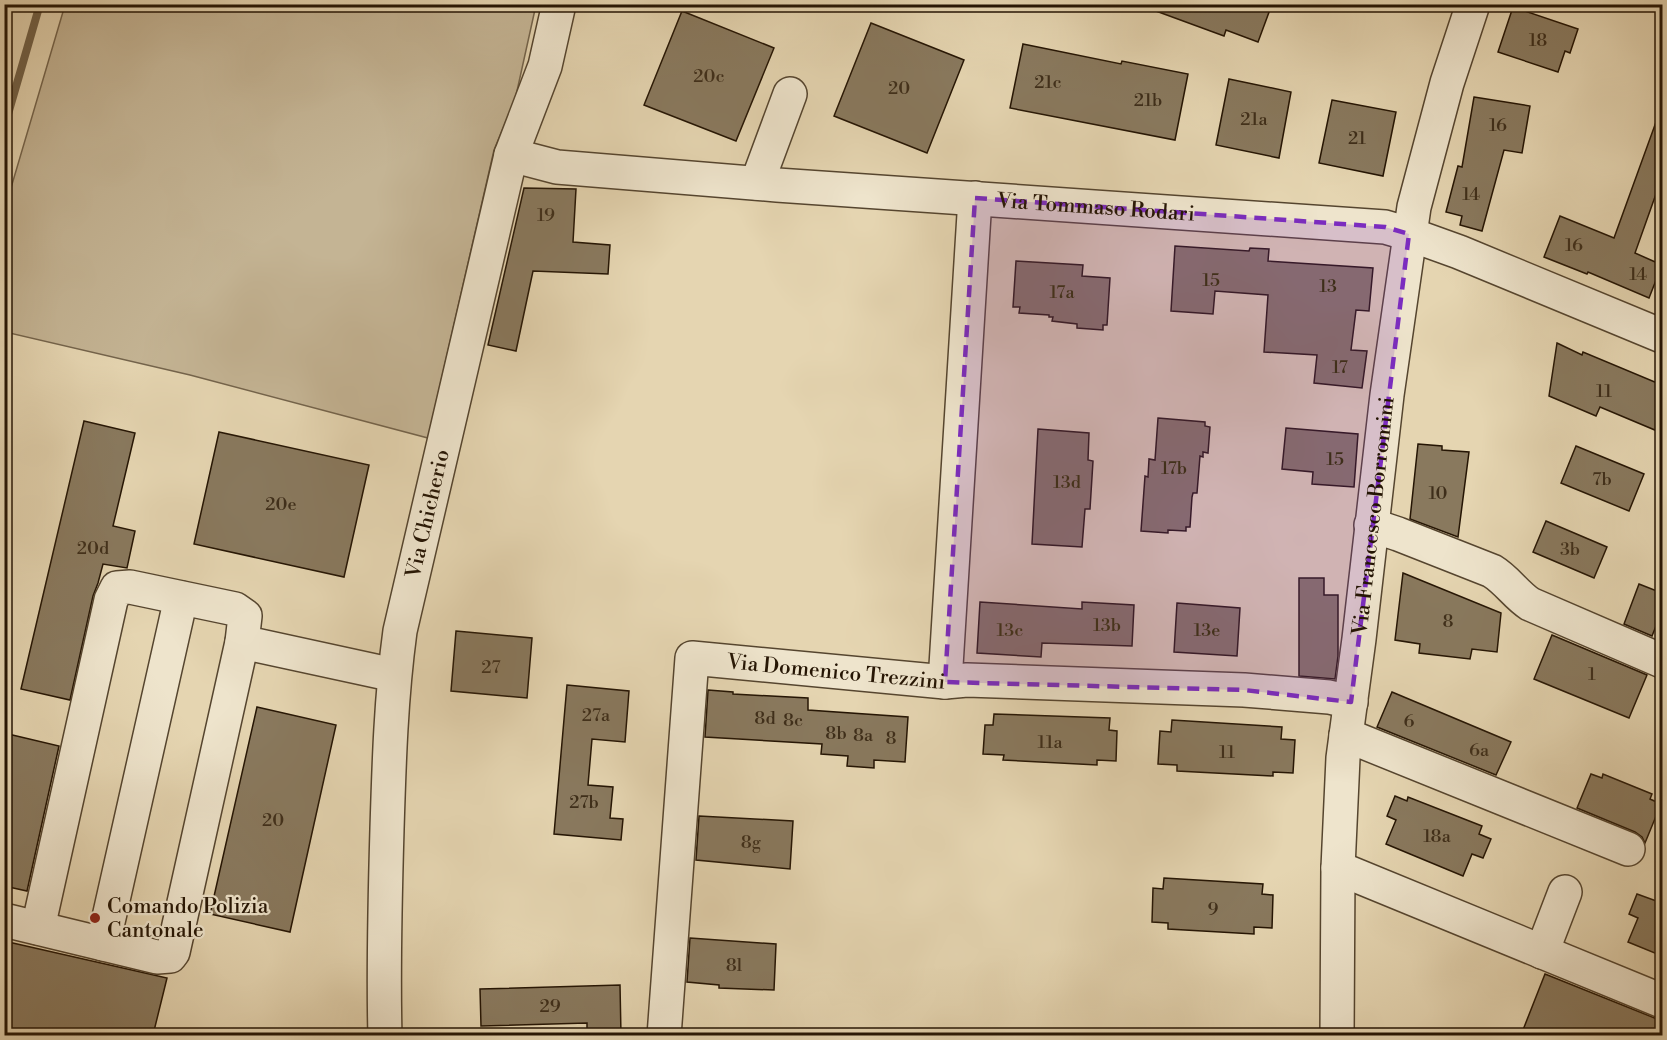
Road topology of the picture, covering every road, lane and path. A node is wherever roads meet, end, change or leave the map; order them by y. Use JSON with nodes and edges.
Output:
{"nodes":[{"id":1,"x":559,"y":4,"type":"edge"},
{"id":2,"x":1473,"y":4,"type":"edge"},
{"id":3,"x":790,"y":94,"type":"dead end"},
{"id":4,"x":511,"y":155,"type":"junction"},
{"id":5,"x":757,"y":183,"type":"junction"},
{"id":6,"x":975,"y":198,"type":"junction"},
{"id":7,"x":1409,"y":234,"type":"junction"},
{"id":8,"x":1662,"y":336,"type":"edge"},
{"id":9,"x":1371,"y":525,"type":"junction"},
{"id":10,"x":181,"y":598,"type":"junction"},
{"id":11,"x":242,"y":642,"type":"junction"},
{"id":12,"x":1662,"y":661,"type":"edge"},
{"id":13,"x":394,"y":675,"type":"junction"},
{"id":14,"x":945,"y":682,"type":"junction"},
{"id":15,"x":1351,"y":702,"type":"junction"},
{"id":16,"x":1346,"y":735,"type":"junction"},
{"id":17,"x":1628,"y":849,"type":"dead end"},
{"id":18,"x":1338,"y":868,"type":"junction"},
{"id":19,"x":1565,"y":892,"type":"dead end"},
{"id":20,"x":4,"y":920,"type":"edge"},
{"id":21,"x":38,"y":928,"type":"junction"},
{"id":22,"x":104,"y":944,"type":"junction"},
{"id":23,"x":1542,"y":952,"type":"junction"},
{"id":24,"x":1662,"y":1001,"type":"edge"},
{"id":25,"x":385,"y":1035,"type":"edge"},
{"id":26,"x":664,"y":1035,"type":"edge"},
{"id":27,"x":1337,"y":1035,"type":"edge"}],
"edges":[{"from":1,"to":4,"type":"street","name":"Via Chicherio"},
{"from":2,"to":7,"type":"street","name":"Via Francesco Borromini"},
{"from":3,"to":5,"type":"street"},
{"from":4,"to":5,"type":"street","name":"Via Tommaso Rodari"},
{"from":4,"to":13,"type":"street","name":"Via Chicherio"},
{"from":5,"to":6,"type":"street","name":"Via Tommaso Rodari"},
{"from":6,"to":7,"type":"street","name":"Via Tommaso Rodari"},
{"from":6,"to":14,"type":"street","name":"Via Domenico Trezzini"},
{"from":7,"to":8,"type":"street","name":"Via Tommaso Rodari"},
{"from":7,"to":9,"type":"street","name":"Via Francesco Borromini"},
{"from":9,"to":12,"type":"street"},
{"from":9,"to":15,"type":"street","name":"Via Francesco Borromini"},
{"from":10,"to":11,"type":"street"},
{"from":10,"to":21,"type":"street"},
{"from":10,"to":22,"type":"street"},
{"from":11,"to":13,"type":"street"},
{"from":11,"to":22,"type":"street"},
{"from":13,"to":25,"type":"street","name":"Via Chicherio"},
{"from":14,"to":15,"type":"street"},
{"from":14,"to":26,"type":"street","name":"Via Domenico Trezzini"},
{"from":15,"to":16,"type":"street","name":"Via Francesco Borromini"},
{"from":16,"to":17,"type":"street"},
{"from":16,"to":18,"type":"street","name":"Via Francesco Borromini"},
{"from":18,"to":23,"type":"street"},
{"from":18,"to":27,"type":"street","name":"Via Francesco Borromini"},
{"from":19,"to":23,"type":"street"},
{"from":20,"to":21,"type":"street"},
{"from":21,"to":22,"type":"street"},
{"from":23,"to":24,"type":"street"}]}
